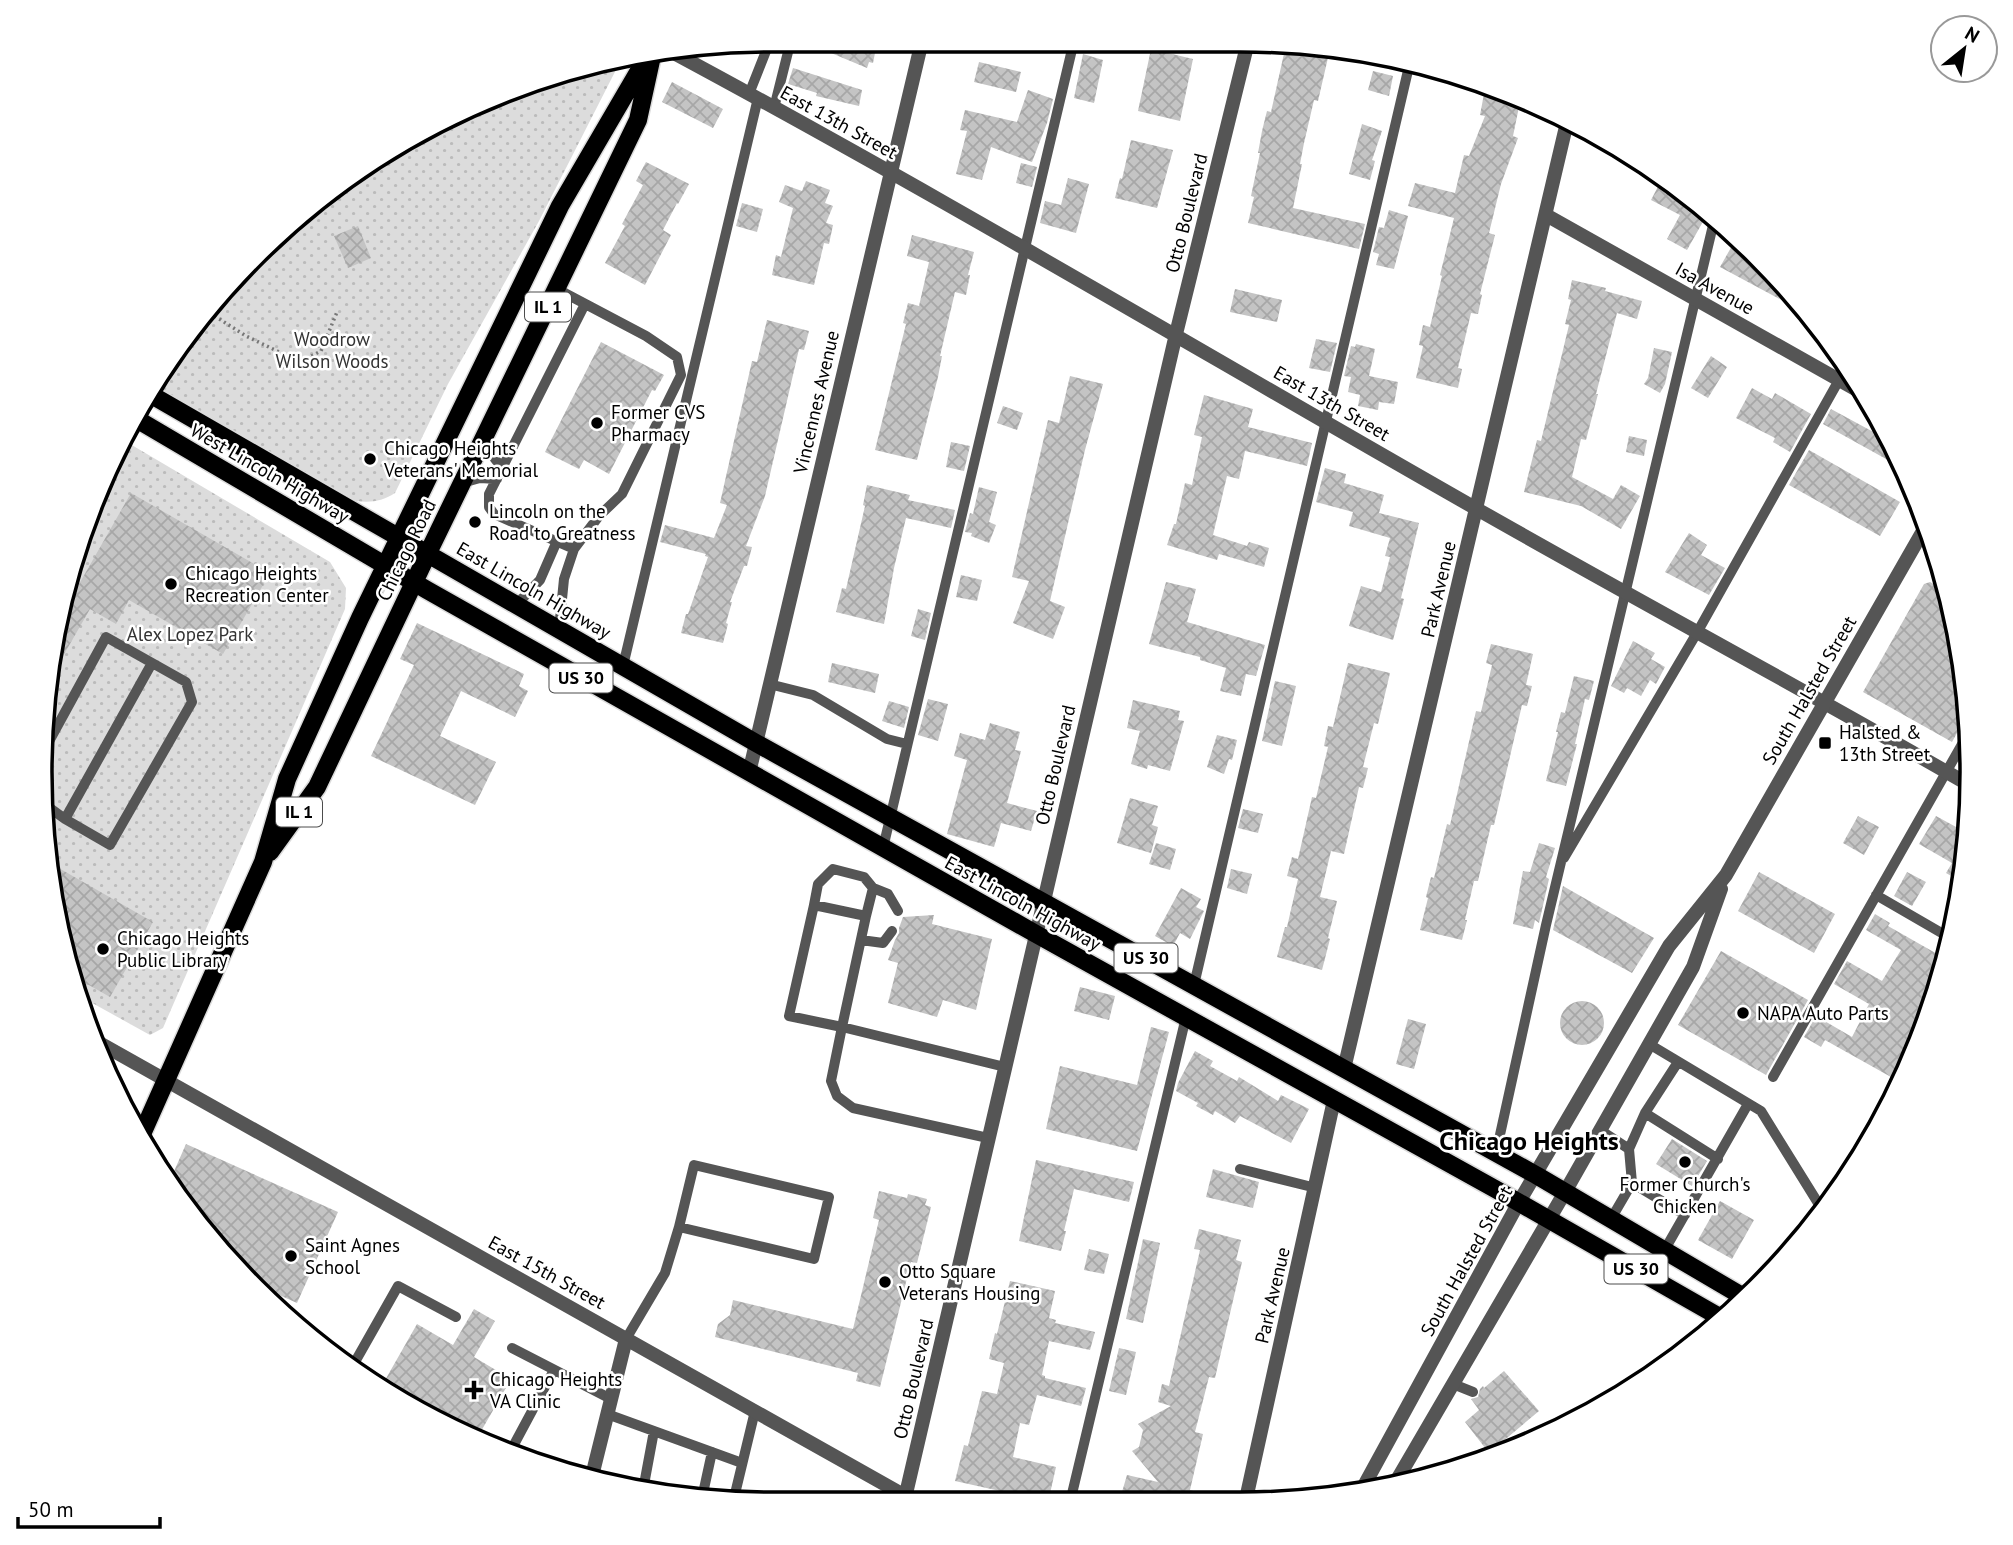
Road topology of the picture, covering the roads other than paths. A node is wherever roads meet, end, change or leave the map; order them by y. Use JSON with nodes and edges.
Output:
{"nodes":[{"id":1,"x":766,"y":52,"type":"edge"},
{"id":2,"x":788,"y":52,"type":"edge"},
{"id":3,"x":919,"y":52,"type":"edge"},
{"id":4,"x":1071,"y":52,"type":"edge"},
{"id":5,"x":1245,"y":52,"type":"edge"},
{"id":6,"x":684,"y":58,"type":"edge"},
{"id":7,"x":650,"y":63,"type":"edge"},
{"id":8,"x":642,"y":65,"type":"edge"},
{"id":9,"x":1408,"y":72,"type":"edge"},
{"id":10,"x":754,"y":96,"type":"junction"},
{"id":11,"x":774,"y":108,"type":"junction"},
{"id":12,"x":1565,"y":130,"type":"edge"},
{"id":13,"x":890,"y":173,"type":"junction"},
{"id":14,"x":1546,"y":215,"type":"junction"},
{"id":15,"x":1712,"y":229,"type":"edge"},
{"id":16,"x":1025,"y":249,"type":"junction"},
{"id":17,"x":557,"y":289,"type":"junction"},
{"id":18,"x":1696,"y":299,"type":"junction"},
{"id":19,"x":585,"y":304,"type":"junction"},
{"id":20,"x":1176,"y":334,"type":"junction"},
{"id":21,"x":1841,"y":376,"type":"edge"},
{"id":22,"x":1839,"y":380,"type":"junction"},
{"id":23,"x":1846,"y":384,"type":"edge"},
{"id":24,"x":157,"y":398,"type":"edge"},
{"id":25,"x":1326,"y":421,"type":"junction"},
{"id":26,"x":143,"y":423,"type":"edge"},
{"id":27,"x":483,"y":439,"type":"junction"},
{"id":28,"x":502,"y":468,"type":"junction"},
{"id":29,"x":497,"y":479,"type":"junction"},
{"id":30,"x":462,"y":483,"type":"junction"},
{"id":31,"x":1477,"y":509,"type":"junction"},
{"id":32,"x":1920,"y":536,"type":"edge"},
{"id":33,"x":400,"y":537,"type":"junction"},
{"id":34,"x":557,"y":541,"type":"junction"},
{"id":35,"x":574,"y":549,"type":"junction"},
{"id":36,"x":428,"y":553,"type":"junction"},
{"id":37,"x":386,"y":566,"type":"junction"},
{"id":38,"x":414,"y":582,"type":"junction"},
{"id":39,"x":1625,"y":591,"type":"junction"},
{"id":40,"x":517,"y":604,"type":"junction"},
{"id":41,"x":559,"y":629,"type":"junction"},
{"id":42,"x":1698,"y":631,"type":"junction"},
{"id":43,"x":152,"y":663,"type":"junction"},
{"id":44,"x":623,"y":666,"type":"junction"},
{"id":45,"x":769,"y":684,"type":"junction"},
{"id":46,"x":1825,"y":701,"type":"junction"},
{"id":47,"x":54,"y":733,"type":"edge"},
{"id":48,"x":756,"y":743,"type":"junction"},
{"id":49,"x":907,"y":744,"type":"junction"},
{"id":50,"x":1959,"y":748,"type":"edge"},
{"id":51,"x":1946,"y":771,"type":"junction"},
{"id":52,"x":749,"y":773,"type":"junction"},
{"id":53,"x":1960,"y":779,"type":"edge"},
{"id":54,"x":54,"y":811,"type":"edge"},
{"id":55,"x":890,"y":816,"type":"junction"},
{"id":56,"x":65,"y":819,"type":"junction"},
{"id":57,"x":883,"y":848,"type":"junction"},
{"id":58,"x":263,"y":862,"type":"junction"},
{"id":59,"x":1559,"y":867,"type":"junction"},
{"id":60,"x":1726,"y":875,"type":"junction"},
{"id":61,"x":873,"y":888,"type":"junction"},
{"id":62,"x":1876,"y":895,"type":"junction"},
{"id":63,"x":1043,"y":902,"type":"junction"},
{"id":64,"x":814,"y":905,"type":"junction"},
{"id":65,"x":898,"y":911,"type":"dead end"},
{"id":66,"x":866,"y":916,"type":"junction"},
{"id":67,"x":892,"y":931,"type":"dead end"},
{"id":68,"x":1942,"y":933,"type":"edge"},
{"id":69,"x":1035,"y":934,"type":"junction"},
{"id":70,"x":861,"y":940,"type":"junction"},
{"id":71,"x":1194,"y":985,"type":"junction"},
{"id":72,"x":1186,"y":1017,"type":"junction"},
{"id":73,"x":842,"y":1027,"type":"junction"},
{"id":74,"x":1648,"y":1044,"type":"junction"},
{"id":75,"x":107,"y":1047,"type":"edge"},
{"id":76,"x":1678,"y":1062,"type":"junction"},
{"id":77,"x":1005,"y":1067,"type":"junction"},
{"id":78,"x":1344,"y":1069,"type":"junction"},
{"id":79,"x":1773,"y":1077,"type":"dead end"},
{"id":80,"x":165,"y":1081,"type":"junction"},
{"id":81,"x":1334,"y":1100,"type":"junction"},
{"id":82,"x":1748,"y":1104,"type":"junction"},
{"id":83,"x":1646,"y":1113,"type":"junction"},
{"id":84,"x":146,"y":1126,"type":"edge"},
{"id":85,"x":1600,"y":1130,"type":"junction"},
{"id":86,"x":988,"y":1138,"type":"junction"},
{"id":87,"x":1629,"y":1149,"type":"junction"},
{"id":88,"x":1496,"y":1153,"type":"junction"},
{"id":89,"x":1718,"y":1159,"type":"junction"},
{"id":90,"x":1240,"y":1169,"type":"dead end"},
{"id":91,"x":1536,"y":1175,"type":"junction"},
{"id":92,"x":1632,"y":1183,"type":"junction"},
{"id":93,"x":1315,"y":1188,"type":"junction"},
{"id":94,"x":1565,"y":1192,"type":"junction"},
{"id":95,"x":1519,"y":1202,"type":"junction"},
{"id":96,"x":1818,"y":1203,"type":"edge"},
{"id":97,"x":1685,"y":1215,"type":"junction"},
{"id":98,"x":1549,"y":1219,"type":"junction"},
{"id":99,"x":1611,"y":1219,"type":"junction"},
{"id":100,"x":679,"y":1227,"type":"junction"},
{"id":101,"x":1664,"y":1251,"type":"junction"},
{"id":102,"x":1737,"y":1293,"type":"edge"},
{"id":103,"x":1715,"y":1314,"type":"edge"},
{"id":104,"x":456,"y":1317,"type":"dead end"},
{"id":105,"x":626,"y":1339,"type":"junction"},
{"id":106,"x":512,"y":1348,"type":"dead end"},
{"id":107,"x":356,"y":1360,"type":"edge"},
{"id":108,"x":554,"y":1370,"type":"junction"},
{"id":109,"x":1453,"y":1384,"type":"junction"},
{"id":110,"x":1473,"y":1392,"type":"dead end"},
{"id":111,"x":611,"y":1399,"type":"junction"},
{"id":112,"x":755,"y":1411,"type":"junction"},
{"id":113,"x":607,"y":1414,"type":"junction"},
{"id":114,"x":654,"y":1431,"type":"junction"},
{"id":115,"x":514,"y":1444,"type":"edge"},
{"id":116,"x":712,"y":1452,"type":"junction"},
{"id":117,"x":742,"y":1463,"type":"junction"},
{"id":118,"x":594,"y":1470,"type":"edge"},
{"id":119,"x":1400,"y":1474,"type":"edge"},
{"id":120,"x":645,"y":1481,"type":"edge"},
{"id":121,"x":1366,"y":1481,"type":"edge"},
{"id":122,"x":704,"y":1489,"type":"edge"},
{"id":123,"x":736,"y":1491,"type":"edge"},
{"id":124,"x":896,"y":1492,"type":"edge"},
{"id":125,"x":907,"y":1492,"type":"edge"},
{"id":126,"x":1074,"y":1492,"type":"edge"},
{"id":127,"x":1247,"y":1492,"type":"edge"}],
"edges":[{"from":1,"to":10,"type":"lane"},
{"from":2,"to":11,"type":"lane"},
{"from":3,"to":13,"type":"street","name":"Vincennes Avenue"},
{"from":4,"to":16,"type":"lane"},
{"from":5,"to":20,"type":"street","name":"Otto Boulevard"},
{"from":6,"to":10,"type":"street","name":"East 13th Street"},
{"from":7,"to":17,"type":"main road","name":"Chicago Road","number":"IL 1"},
{"from":8,"to":33,"type":"main road","name":"Chicago Road","number":"IL 1"},
{"from":9,"to":25,"type":"lane"},
{"from":10,"to":11,"type":"street","name":"East 13th Street"},
{"from":10,"to":44,"type":"lane"},
{"from":11,"to":13,"type":"street","name":"East 13th Street"},
{"from":12,"to":14,"type":"street","name":"Park Avenue"},
{"from":13,"to":16,"type":"street","name":"East 13th Street"},
{"from":13,"to":45,"type":"street","name":"Vincennes Avenue"},
{"from":14,"to":18,"type":"street","name":"Isa Avenue"},
{"from":14,"to":31,"type":"street","name":"Park Avenue"},
{"from":15,"to":18,"type":"lane"},
{"from":16,"to":20,"type":"street","name":"East 13th Street"},
{"from":16,"to":49,"type":"lane"},
{"from":17,"to":19,"type":"lane"},
{"from":17,"to":27,"type":"main road","name":"Chicago Road","number":"IL 1"},
{"from":18,"to":22,"type":"street","name":"Isa Avenue"},
{"from":18,"to":39,"type":"lane"},
{"from":19,"to":28,"type":"lane"},
{"from":19,"to":35,"type":"lane"},
{"from":20,"to":25,"type":"street","name":"East 13th Street"},
{"from":20,"to":63,"type":"street","name":"Otto Boulevard"},
{"from":21,"to":22,"type":"lane"},
{"from":22,"to":23,"type":"street","name":"Isa Avenue"},
{"from":22,"to":42,"type":"lane"},
{"from":24,"to":33,"type":"main road","name":"West Lincoln Highway","number":"US 30"},
{"from":25,"to":31,"type":"street","name":"East 13th Street"},
{"from":25,"to":71,"type":"lane"},
{"from":26,"to":37,"type":"main road","name":"West Lincoln Highway","number":"US 30"},
{"from":27,"to":28,"type":"lane"},
{"from":27,"to":30,"type":"main road","name":"Chicago Road","number":"IL 1"},
{"from":28,"to":29,"type":"lane"},
{"from":29,"to":30,"type":"lane"},
{"from":29,"to":34,"type":"lane"},
{"from":30,"to":36,"type":"main road","name":"Chicago Road","number":"IL 1"},
{"from":31,"to":39,"type":"street","name":"East 13th Street"},
{"from":31,"to":78,"type":"street","name":"Park Avenue"},
{"from":32,"to":46,"type":"street","name":"South Halsted Street"},
{"from":33,"to":36,"type":"main road","number":"US 30"},
{"from":33,"to":37,"type":"main road","name":"Chicago Road","number":"IL 1"},
{"from":34,"to":35,"type":"lane"},
{"from":34,"to":40,"type":"lane"},
{"from":35,"to":41,"type":"lane"},
{"from":36,"to":38,"type":"main road","name":"Chicago Road","number":"IL 1"},
{"from":36,"to":40,"type":"main road","name":"East Lincoln Highway","number":"US 30"},
{"from":37,"to":38,"type":"main road","number":"US 30"},
{"from":37,"to":58,"type":"main road","name":"Chicago Road","number":"IL 1"},
{"from":38,"to":52,"type":"main road","name":"East Lincoln Highway","number":"US 30"},
{"from":38,"to":58,"type":"main road","name":"Chicago Road","number":"IL 1"},
{"from":39,"to":42,"type":"street","name":"East 13th Street"},
{"from":39,"to":59,"type":"lane"},
{"from":40,"to":41,"type":"main road","name":"East Lincoln Highway","number":"US 30"},
{"from":41,"to":44,"type":"main road","name":"East Lincoln Highway","number":"US 30"},
{"from":42,"to":46,"type":"street","name":"East 13th Street"},
{"from":42,"to":59,"type":"lane"},
{"from":43,"to":47,"type":"lane"},
{"from":43,"to":56,"type":"lane"},
{"from":43,"to":56,"type":"lane"},
{"from":44,"to":48,"type":"main road","name":"East Lincoln Highway","number":"US 30"},
{"from":45,"to":48,"type":"street","name":"Vincennes Avenue"},
{"from":45,"to":49,"type":"lane"},
{"from":46,"to":51,"type":"street","name":"East 13th Street"},
{"from":46,"to":60,"type":"street","name":"South Halsted Street"},
{"from":48,"to":52,"type":"street","name":"Vincennes Avenue"},
{"from":48,"to":55,"type":"main road","name":"East Lincoln Highway","number":"US 30"},
{"from":49,"to":55,"type":"lane"},
{"from":50,"to":51,"type":"lane"},
{"from":51,"to":53,"type":"street","name":"East 13th Street"},
{"from":51,"to":62,"type":"lane"},
{"from":52,"to":57,"type":"main road","name":"East Lincoln Highway","number":"US 30"},
{"from":54,"to":56,"type":"lane"},
{"from":55,"to":57,"type":"lane"},
{"from":55,"to":63,"type":"main road","name":"East Lincoln Highway","number":"US 30"},
{"from":57,"to":69,"type":"main road","name":"East Lincoln Highway","number":"US 30"},
{"from":58,"to":80,"type":"main road","name":"Chicago Road","number":"IL 1"},
{"from":59,"to":88,"type":"lane"},
{"from":60,"to":74,"type":"street","name":"South Halsted Street"},
{"from":60,"to":91,"type":"street","name":"South Halsted Street"},
{"from":61,"to":64,"type":"lane"},
{"from":61,"to":65,"type":"lane"},
{"from":61,"to":66,"type":"lane"},
{"from":62,"to":68,"type":"lane"},
{"from":62,"to":79,"type":"lane"},
{"from":63,"to":69,"type":"street","name":"Otto Boulevard"},
{"from":63,"to":71,"type":"main road","name":"East Lincoln Highway","number":"US 30"},
{"from":64,"to":66,"type":"lane"},
{"from":64,"to":73,"type":"lane"},
{"from":66,"to":70,"type":"lane"},
{"from":67,"to":70,"type":"lane"},
{"from":69,"to":72,"type":"main road","name":"East Lincoln Highway","number":"US 30"},
{"from":69,"to":77,"type":"street","name":"Otto Boulevard"},
{"from":70,"to":73,"type":"lane"},
{"from":71,"to":78,"type":"main road","name":"East Lincoln Highway","number":"US 30"},
{"from":72,"to":81,"type":"main road","name":"East Lincoln Highway","number":"US 30"},
{"from":72,"to":126,"type":"lane"},
{"from":73,"to":77,"type":"lane"},
{"from":73,"to":86,"type":"lane"},
{"from":74,"to":76,"type":"lane"},
{"from":74,"to":85,"type":"street","name":"South Halsted Street"},
{"from":75,"to":80,"type":"street","name":"East 15th Street"},
{"from":76,"to":82,"type":"lane"},
{"from":76,"to":83,"type":"lane"},
{"from":77,"to":86,"type":"street","name":"Otto Boulevard"},
{"from":78,"to":88,"type":"main road","name":"East Lincoln Highway","number":"US 30"},
{"from":80,"to":84,"type":"main road","name":"Chicago Road","number":"IL 1"},
{"from":80,"to":105,"type":"street","name":"East 15th Street"},
{"from":81,"to":93,"type":"street","name":"Park Avenue"},
{"from":81,"to":95,"type":"main road","name":"East Lincoln Highway","number":"US 30"},
{"from":82,"to":89,"type":"lane"},
{"from":82,"to":96,"type":"lane"},
{"from":83,"to":87,"type":"lane"},
{"from":83,"to":89,"type":"lane"},
{"from":85,"to":87,"type":"lane"},
{"from":85,"to":94,"type":"street","name":"South Halsted Street"},
{"from":86,"to":125,"type":"street","name":"Otto Boulevard"},
{"from":87,"to":92,"type":"lane"},
{"from":88,"to":91,"type":"main road","name":"East Lincoln Highway","number":"US 30"},
{"from":89,"to":97,"type":"lane"},
{"from":90,"to":93,"type":"lane"},
{"from":91,"to":94,"type":"main road","number":"US 30"},
{"from":91,"to":95,"type":"street","name":"South Halsted Street"},
{"from":92,"to":97,"type":"lane"},
{"from":92,"to":99,"type":"lane"},
{"from":93,"to":127,"type":"street","name":"Park Avenue"},
{"from":94,"to":98,"type":"street","name":"South Halsted Street"},
{"from":94,"to":99,"type":"main road","number":"US 30"},
{"from":95,"to":98,"type":"main road","name":"East Lincoln Highway","number":"US 30"},
{"from":95,"to":121,"type":"street","name":"South Halsted Street"},
{"from":97,"to":101,"type":"lane"},
{"from":98,"to":103,"type":"main road","name":"East Lincoln Highway","number":"US 30"},
{"from":98,"to":109,"type":"street","name":"South Halsted Street"},
{"from":99,"to":101,"type":"main road","number":"US 30"},
{"from":100,"to":100,"type":"lane"},
{"from":100,"to":105,"type":"lane"},
{"from":101,"to":102,"type":"main road","number":"US 30"},
{"from":104,"to":107,"type":"lane"},
{"from":105,"to":111,"type":"street"},
{"from":105,"to":112,"type":"street","name":"East 15th Street"},
{"from":106,"to":108,"type":"lane"},
{"from":108,"to":111,"type":"lane"},
{"from":108,"to":115,"type":"lane"},
{"from":109,"to":110,"type":"lane"},
{"from":109,"to":119,"type":"street","name":"South Halsted Street"},
{"from":111,"to":113,"type":"street"},
{"from":112,"to":117,"type":"lane"},
{"from":112,"to":124,"type":"street","name":"East 15th Street"},
{"from":113,"to":114,"type":"lane"},
{"from":113,"to":118,"type":"street"},
{"from":114,"to":116,"type":"lane"},
{"from":114,"to":120,"type":"lane"},
{"from":116,"to":117,"type":"lane"},
{"from":116,"to":122,"type":"lane"},
{"from":117,"to":123,"type":"lane"}]}
